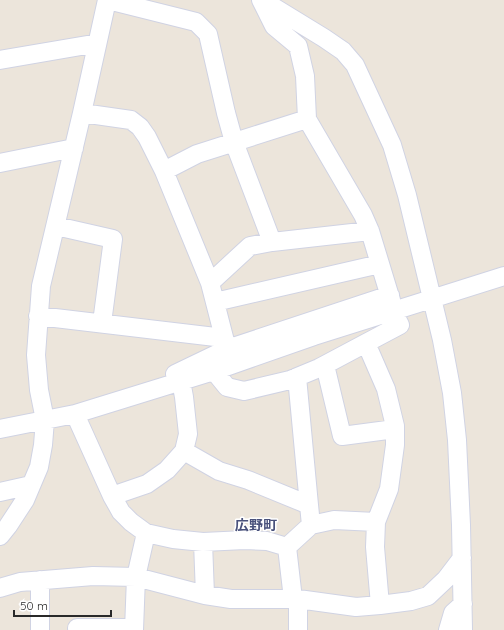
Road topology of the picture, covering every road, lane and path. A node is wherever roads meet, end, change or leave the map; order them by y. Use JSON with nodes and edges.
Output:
{"nodes":[{"id":1,"x":107,"y":0,"type":"edge"},
{"id":2,"x":261,"y":0,"type":"edge"},
{"id":3,"x":265,"y":0,"type":"edge"},
{"id":4,"x":97,"y":45,"type":"junction"},
{"id":5,"x":0,"y":60,"type":"edge"},
{"id":6,"x":82,"y":113,"type":"junction"},
{"id":7,"x":307,"y":119,"type":"junction"},
{"id":8,"x":234,"y":142,"type":"junction"},
{"id":9,"x":74,"y":148,"type":"junction"},
{"id":10,"x":0,"y":163,"type":"edge"},
{"id":11,"x":164,"y":171,"type":"junction"},
{"id":12,"x":56,"y":226,"type":"junction"},
{"id":13,"x":370,"y":231,"type":"junction"},
{"id":14,"x":272,"y":242,"type":"junction"},
{"id":15,"x":380,"y":264,"type":"junction"},
{"id":16,"x":504,"y":276,"type":"edge"},
{"id":17,"x":210,"y":283,"type":"junction"},
{"id":18,"x":438,"y":297,"type":"junction"},
{"id":19,"x":215,"y":302,"type":"junction"},
{"id":20,"x":38,"y":316,"type":"junction"},
{"id":21,"x":398,"y":321,"type":"dead end"},
{"id":22,"x":102,"y":323,"type":"junction"},
{"id":23,"x":226,"y":343,"type":"junction"},
{"id":24,"x":366,"y":343,"type":"junction"},
{"id":25,"x":325,"y":365,"type":"junction"},
{"id":26,"x":214,"y":371,"type":"junction"},
{"id":27,"x":297,"y":377,"type":"junction"},
{"id":28,"x":174,"y":384,"type":"junction"},
{"id":29,"x":75,"y":414,"type":"junction"},
{"id":30,"x":44,"y":420,"type":"junction"},
{"id":31,"x":0,"y":429,"type":"edge"},
{"id":32,"x":395,"y":429,"type":"junction"},
{"id":33,"x":184,"y":451,"type":"junction"},
{"id":34,"x":31,"y":485,"type":"junction"},
{"id":35,"x":0,"y":492,"type":"edge"},
{"id":36,"x":112,"y":496,"type":"junction"},
{"id":37,"x":309,"y":505,"type":"junction"},
{"id":38,"x":376,"y":522,"type":"junction"},
{"id":39,"x":311,"y":525,"type":"junction"},
{"id":40,"x":146,"y":533,"type":"junction"},
{"id":41,"x":0,"y":536,"type":"edge"},
{"id":42,"x":203,"y":542,"type":"junction"},
{"id":43,"x":286,"y":547,"type":"junction"},
{"id":44,"x":462,"y":558,"type":"junction"},
{"id":45,"x":136,"y":578,"type":"junction"},
{"id":46,"x":40,"y":580,"type":"junction"},
{"id":47,"x":0,"y":588,"type":"edge"},
{"id":48,"x":205,"y":595,"type":"junction"},
{"id":49,"x":296,"y":599,"type":"junction"},
{"id":50,"x":463,"y":604,"type":"junction"},
{"id":51,"x":380,"y":605,"type":"junction"},
{"id":52,"x":77,"y":628,"type":"dead end"},
{"id":53,"x":134,"y":629,"type":"edge"},
{"id":54,"x":40,"y":630,"type":"edge"},
{"id":55,"x":298,"y":630,"type":"edge"},
{"id":56,"x":448,"y":630,"type":"edge"},
{"id":57,"x":463,"y":630,"type":"edge"}],
"edges":[{"from":1,"to":4,"type":"street"},
{"from":1,"to":8,"type":"street"},
{"from":2,"to":7,"type":"street"},
{"from":3,"to":18,"type":"street"},
{"from":4,"to":5,"type":"street"},
{"from":4,"to":6,"type":"street"},
{"from":6,"to":9,"type":"street"},
{"from":6,"to":11,"type":"street"},
{"from":7,"to":8,"type":"street"},
{"from":7,"to":13,"type":"street"},
{"from":8,"to":11,"type":"street"},
{"from":8,"to":14,"type":"street"},
{"from":9,"to":10,"type":"street"},
{"from":9,"to":12,"type":"street"},
{"from":11,"to":17,"type":"street"},
{"from":12,"to":20,"type":"street"},
{"from":12,"to":22,"type":"street"},
{"from":13,"to":14,"type":"street"},
{"from":13,"to":15,"type":"street"},
{"from":14,"to":17,"type":"street"},
{"from":15,"to":19,"type":"street"},
{"from":15,"to":23,"type":"street"},
{"from":16,"to":18,"type":"street"},
{"from":17,"to":19,"type":"street"},
{"from":18,"to":26,"type":"street"},
{"from":18,"to":44,"type":"street"},
{"from":19,"to":23,"type":"street"},
{"from":20,"to":22,"type":"street"},
{"from":20,"to":30,"type":"street"},
{"from":21,"to":24,"type":"street"},
{"from":22,"to":23,"type":"street"},
{"from":23,"to":28,"type":"street"},
{"from":24,"to":25,"type":"street"},
{"from":24,"to":32,"type":"street"},
{"from":25,"to":27,"type":"street"},
{"from":25,"to":32,"type":"street"},
{"from":26,"to":27,"type":"street"},
{"from":26,"to":28,"type":"street"},
{"from":27,"to":37,"type":"street"},
{"from":28,"to":29,"type":"street"},
{"from":28,"to":33,"type":"street"},
{"from":29,"to":30,"type":"street"},
{"from":29,"to":36,"type":"street"},
{"from":30,"to":31,"type":"street"},
{"from":30,"to":34,"type":"street"},
{"from":32,"to":38,"type":"street"},
{"from":33,"to":36,"type":"street"},
{"from":33,"to":37,"type":"street"},
{"from":34,"to":35,"type":"street"},
{"from":34,"to":41,"type":"street"},
{"from":36,"to":40,"type":"street"},
{"from":37,"to":39,"type":"street"},
{"from":38,"to":39,"type":"street"},
{"from":38,"to":51,"type":"street"},
{"from":39,"to":43,"type":"street"},
{"from":40,"to":42,"type":"street"},
{"from":40,"to":45,"type":"street"},
{"from":42,"to":43,"type":"street"},
{"from":42,"to":48,"type":"street"},
{"from":43,"to":49,"type":"street"},
{"from":44,"to":50,"type":"street"},
{"from":44,"to":51,"type":"street"},
{"from":45,"to":46,"type":"street"},
{"from":45,"to":48,"type":"street"},
{"from":45,"to":53,"type":"street"},
{"from":46,"to":47,"type":"street"},
{"from":46,"to":54,"type":"street"},
{"from":48,"to":49,"type":"street"},
{"from":49,"to":51,"type":"street"},
{"from":49,"to":55,"type":"street"},
{"from":50,"to":56,"type":"street"},
{"from":50,"to":57,"type":"street"},
{"from":52,"to":53,"type":"street"}]}
